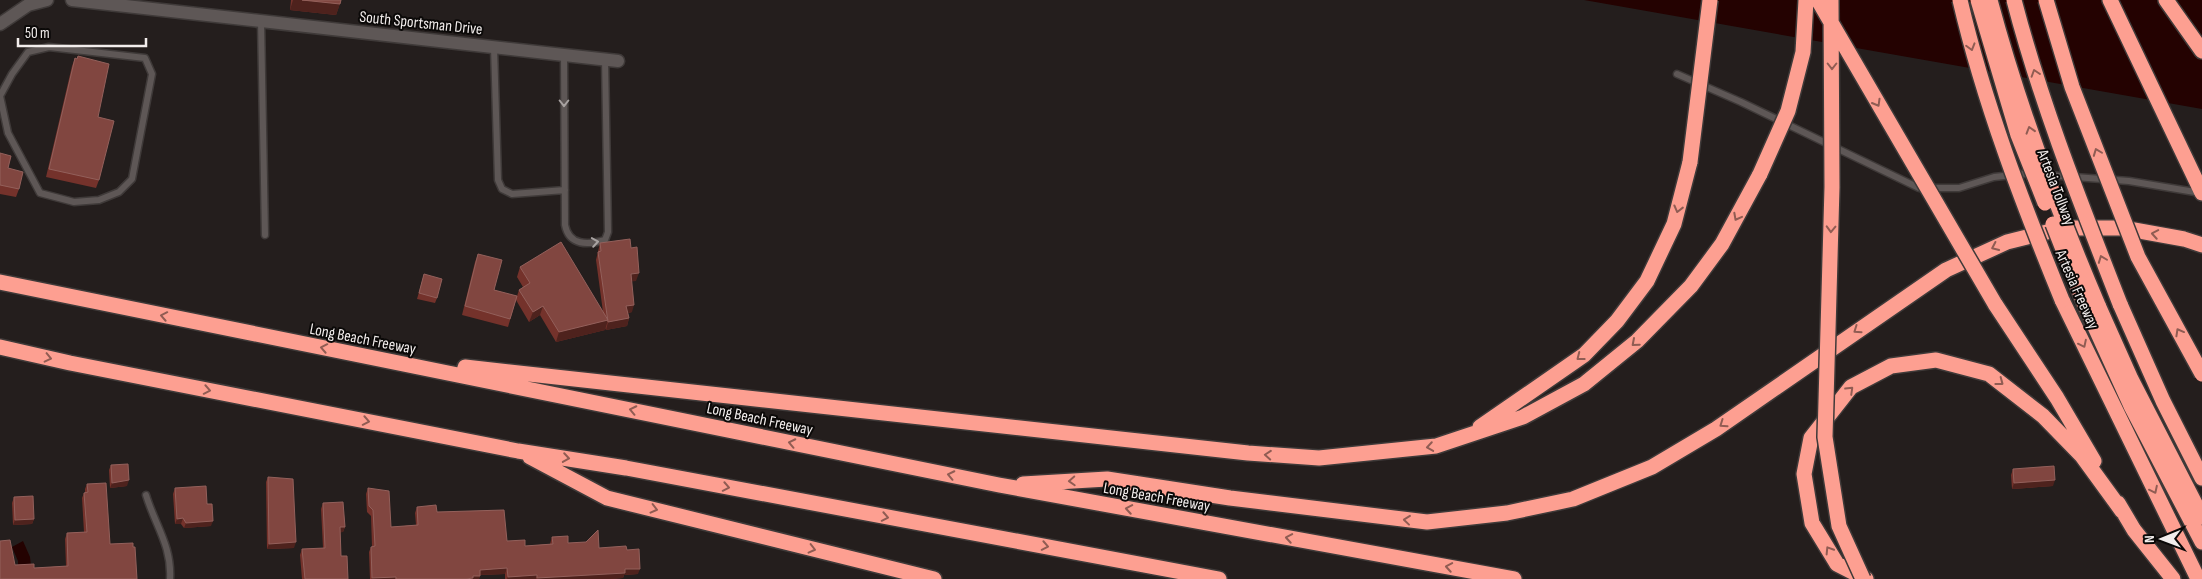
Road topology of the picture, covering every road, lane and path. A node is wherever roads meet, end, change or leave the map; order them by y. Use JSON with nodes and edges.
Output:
{"nodes":[{"id":1,"x":47,"y":0,"type":"edge"},
{"id":2,"x":72,"y":0,"type":"edge"},
{"id":3,"x":1710,"y":0,"type":"edge"},
{"id":4,"x":1806,"y":0,"type":"edge"},
{"id":5,"x":1818,"y":0,"type":"edge"},
{"id":6,"x":1831,"y":0,"type":"edge"},
{"id":7,"x":1960,"y":0,"type":"edge"},
{"id":8,"x":1978,"y":0,"type":"edge"},
{"id":9,"x":1990,"y":0,"type":"edge"},
{"id":10,"x":2014,"y":0,"type":"edge"},
{"id":11,"x":2046,"y":0,"type":"edge"},
{"id":12,"x":2112,"y":0,"type":"edge"},
{"id":13,"x":2166,"y":0,"type":"edge"},
{"id":14,"x":262,"y":21,"type":"junction"},
{"id":15,"x":0,"y":24,"type":"edge"},
{"id":16,"x":494,"y":47,"type":"junction"},
{"id":17,"x":2202,"y":51,"type":"edge"},
{"id":18,"x":564,"y":55,"type":"junction"},
{"id":19,"x":612,"y":60,"type":"joint"},
{"id":20,"x":1677,"y":74,"type":"dead end"},
{"id":21,"x":0,"y":96,"type":"edge"},
{"id":22,"x":564,"y":190,"type":"junction"},
{"id":23,"x":2202,"y":193,"type":"edge"},
{"id":24,"x":266,"y":236,"type":"dead end"},
{"id":25,"x":2202,"y":245,"type":"edge"},
{"id":26,"x":0,"y":282,"type":"edge"},
{"id":27,"x":2091,"y":304,"type":"junction"},
{"id":28,"x":0,"y":347,"type":"edge"},
{"id":29,"x":372,"y":357,"type":"junction"},
{"id":30,"x":2202,"y":374,"type":"edge"},
{"id":31,"x":1464,"y":437,"type":"junction"},
{"id":32,"x":518,"y":451,"type":"junction"},
{"id":33,"x":2202,"y":478,"type":"edge"},
{"id":34,"x":999,"y":485,"type":"junction"},
{"id":35,"x":146,"y":495,"type":"dead end"},
{"id":36,"x":2122,"y":511,"type":"junction"},
{"id":37,"x":2202,"y":517,"type":"edge"},
{"id":38,"x":2202,"y":542,"type":"edge"},
{"id":39,"x":170,"y":579,"type":"edge"},
{"id":40,"x":934,"y":579,"type":"edge"},
{"id":41,"x":1219,"y":579,"type":"edge"},
{"id":42,"x":1514,"y":579,"type":"edge"},
{"id":43,"x":1864,"y":579,"type":"edge"},
{"id":44,"x":2173,"y":579,"type":"edge"},
{"id":45,"x":2198,"y":579,"type":"edge"}],
"edges":[{"from":1,"to":15,"type":"street"},
{"from":2,"to":14,"type":"street","name":"South Sportsman Drive"},
{"from":3,"to":31,"type":"highway","one_way":true,"bridge":true},
{"from":4,"to":31,"type":"highway","one_way":true,"bridge":true},
{"from":5,"to":36,"type":"highway","one_way":true,"bridge":true},
{"from":6,"to":43,"type":"highway","one_way":true,"bridge":true},
{"from":7,"to":45,"type":"highway","name":"Artesia Freeway","one_way":true,"bridge":true},
{"from":8,"to":27,"type":"highway","name":"Artesia Tollway","bridge":true},
{"from":27,"to":9,"type":"highway","name":"Artesia Tollway","one_way":true,"bridge":true},
{"from":33,"to":10,"type":"highway","name":"Artesia Freeway","one_way":true,"bridge":true},
{"from":30,"to":11,"type":"highway","one_way":true,"bridge":true},
{"from":12,"to":23,"type":"highway"},
{"from":13,"to":17,"type":"highway"},
{"from":14,"to":16,"type":"street","name":"South Sportsman Drive"},
{"from":14,"to":24,"type":"lane"},
{"from":16,"to":18,"type":"street","name":"South Sportsman Drive"},
{"from":16,"to":22,"type":"lane"},
{"from":18,"to":19,"type":"street","name":"South Sportsman Drive"},
{"from":18,"to":22,"type":"lane","one_way":true},
{"from":22,"to":19,"type":"lane","one_way":true},
{"from":20,"to":23,"type":"lane"},
{"from":21,"to":21,"type":"lane"},
{"from":25,"to":34,"type":"highway","one_way":true},
{"from":29,"to":26,"type":"highway","name":"Long Beach Freeway","one_way":true},
{"from":27,"to":37,"type":"highway","name":"Artesia Tollway"},
{"from":27,"to":38,"type":"highway","name":"Artesia Tollway"},
{"from":28,"to":32,"type":"highway","one_way":true},
{"from":31,"to":29,"type":"highway","one_way":true},
{"from":34,"to":29,"type":"highway","name":"Long Beach Freeway","one_way":true},
{"from":32,"to":40,"type":"highway","one_way":true},
{"from":32,"to":41,"type":"highway","one_way":true},
{"from":42,"to":34,"type":"highway","name":"Long Beach Freeway","one_way":true},
{"from":35,"to":39,"type":"lane"},
{"from":43,"to":36,"type":"highway","one_way":true},
{"from":36,"to":44,"type":"highway"}]}
